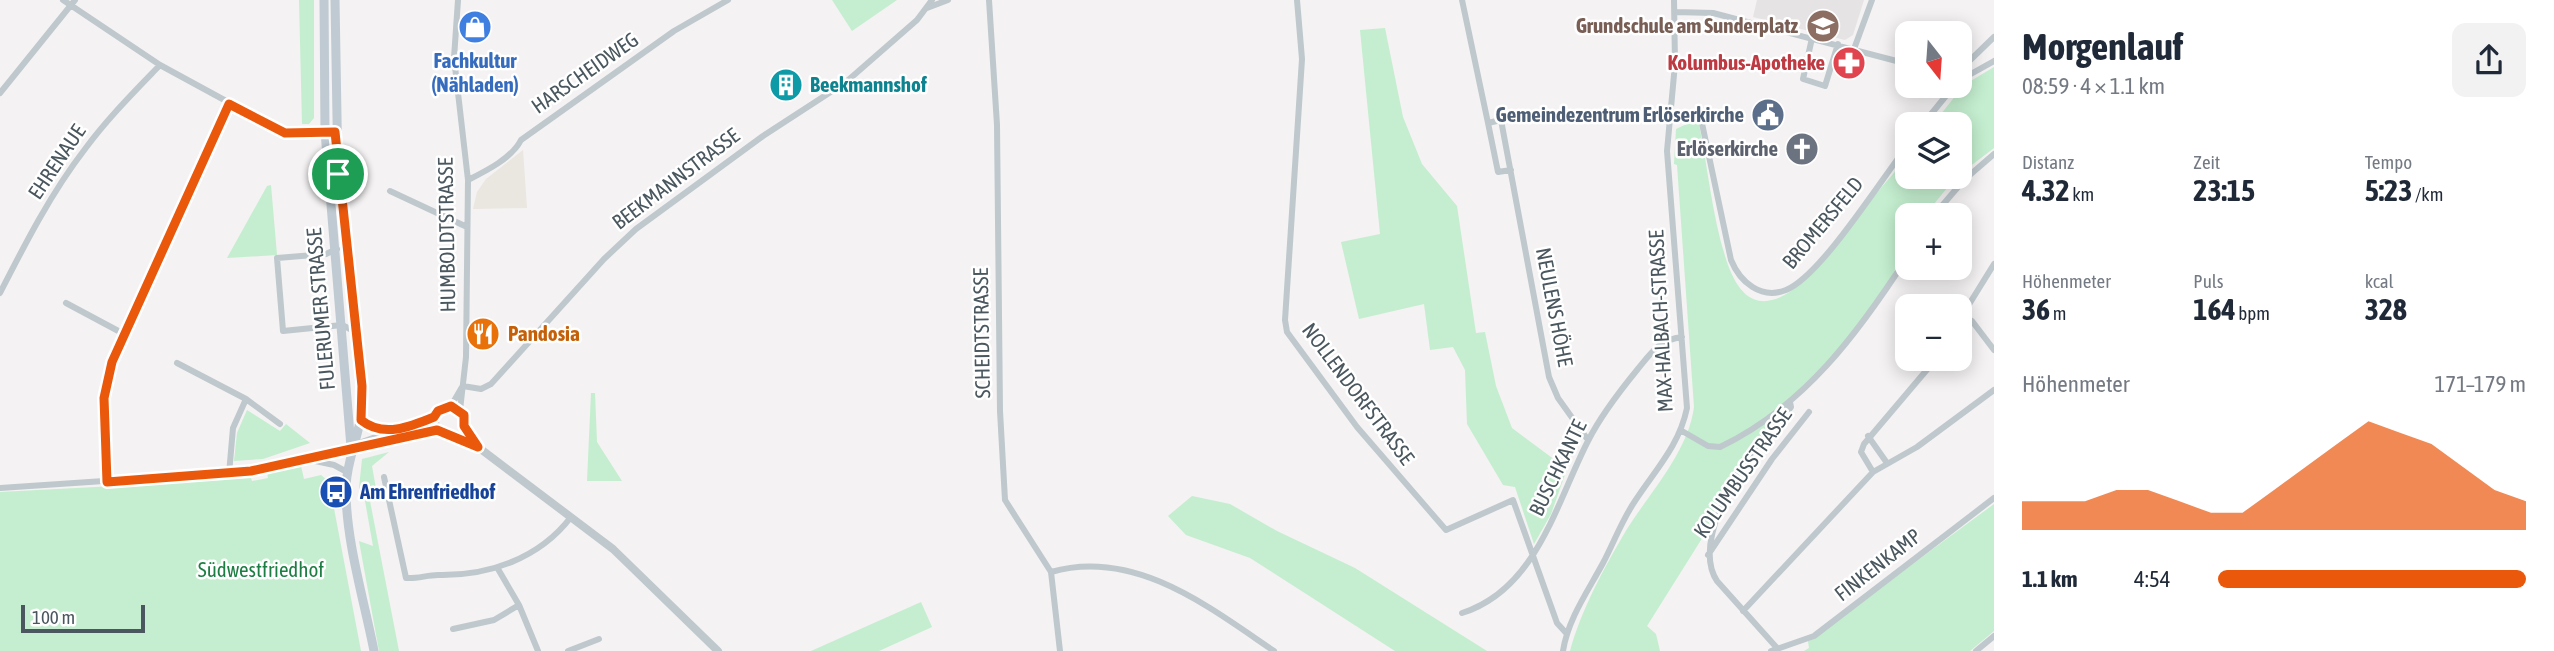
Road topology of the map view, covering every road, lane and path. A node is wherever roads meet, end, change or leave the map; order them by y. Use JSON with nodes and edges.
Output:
{"nodes":[{"id":1,"x":63,"y":0,"type":"edge"},
{"id":2,"x":324,"y":0,"type":"edge"},
{"id":3,"x":335,"y":0,"type":"edge"},
{"id":4,"x":458,"y":0,"type":"edge"},
{"id":5,"x":727,"y":0,"type":"edge"},
{"id":6,"x":920,"y":0,"type":"edge"},
{"id":7,"x":932,"y":0,"type":"edge"},
{"id":8,"x":948,"y":0,"type":"edge"},
{"id":9,"x":989,"y":0,"type":"edge"},
{"id":10,"x":1297,"y":0,"type":"edge"},
{"id":11,"x":1462,"y":0,"type":"edge"},
{"id":12,"x":1674,"y":0,"type":"edge"},
{"id":13,"x":1872,"y":0,"type":"edge"},
{"id":14,"x":72,"y":3,"type":"edge"},
{"id":15,"x":927,"y":8,"type":"junction"},
{"id":16,"x":1676,"y":12,"type":"junction"},
{"id":17,"x":1994,"y":37,"type":"edge"},
{"id":18,"x":1812,"y":38,"type":"junction"},
{"id":19,"x":1838,"y":44,"type":"junction"},
{"id":20,"x":1854,"y":49,"type":"junction"},
{"id":21,"x":1972,"y":58,"type":"edge"},
{"id":22,"x":1895,"y":60,"type":"edge"},
{"id":23,"x":1994,"y":61,"type":"edge"},
{"id":24,"x":160,"y":65,"type":"junction"},
{"id":25,"x":1972,"y":73,"type":"edge"},
{"id":26,"x":0,"y":93,"type":"edge"},
{"id":27,"x":1944,"y":98,"type":"edge"},
{"id":28,"x":229,"y":104,"type":"junction"},
{"id":29,"x":1933,"y":112,"type":"edge"},
{"id":30,"x":1671,"y":116,"type":"junction"},
{"id":31,"x":1488,"y":123,"type":"junction"},
{"id":32,"x":330,"y":132,"type":"junction"},
{"id":33,"x":1994,"y":154,"type":"edge"},
{"id":34,"x":1895,"y":162,"type":"edge"},
{"id":35,"x":1511,"y":170,"type":"junction"},
{"id":36,"x":468,"y":180,"type":"junction"},
{"id":37,"x":390,"y":191,"type":"dead end"},
{"id":38,"x":1944,"y":203,"type":"edge"},
{"id":39,"x":467,"y":227,"type":"junction"},
{"id":40,"x":345,"y":243,"type":"junction"},
{"id":41,"x":334,"y":251,"type":"junction"},
{"id":42,"x":1994,"y":264,"type":"edge"},
{"id":43,"x":1895,"y":276,"type":"edge"},
{"id":44,"x":0,"y":293,"type":"edge"},
{"id":45,"x":1972,"y":299,"type":"edge"},
{"id":46,"x":66,"y":303,"type":"dead end"},
{"id":47,"x":1972,"y":321,"type":"edge"},
{"id":48,"x":342,"y":326,"type":"junction"},
{"id":49,"x":356,"y":332,"type":"junction"},
{"id":50,"x":124,"y":334,"type":"junction"},
{"id":51,"x":1682,"y":337,"type":"junction"},
{"id":52,"x":1994,"y":350,"type":"edge"},
{"id":53,"x":177,"y":363,"type":"dead end"},
{"id":54,"x":1927,"y":371,"type":"edge"},
{"id":55,"x":463,"y":386,"type":"junction"},
{"id":56,"x":1994,"y":390,"type":"edge"},
{"id":57,"x":246,"y":399,"type":"junction"},
{"id":58,"x":1793,"y":400,"type":"junction"},
{"id":59,"x":451,"y":406,"type":"junction"},
{"id":60,"x":460,"y":410,"type":"junction"},
{"id":61,"x":1809,"y":412,"type":"dead end"},
{"id":62,"x":434,"y":417,"type":"junction"},
{"id":63,"x":361,"y":420,"type":"junction"},
{"id":64,"x":281,"y":424,"type":"dead end"},
{"id":65,"x":464,"y":426,"type":"junction"},
{"id":66,"x":437,"y":430,"type":"junction"},
{"id":67,"x":390,"y":431,"type":"junction"},
{"id":68,"x":1682,"y":431,"type":"junction"},
{"id":69,"x":455,"y":436,"type":"junction"},
{"id":70,"x":1868,"y":436,"type":"junction"},
{"id":71,"x":1588,"y":440,"type":"junction"},
{"id":72,"x":351,"y":447,"type":"junction"},
{"id":73,"x":478,"y":447,"type":"junction"},
{"id":74,"x":304,"y":458,"type":"junction"},
{"id":75,"x":1886,"y":463,"type":"junction"},
{"id":76,"x":347,"y":472,"type":"junction"},
{"id":77,"x":1873,"y":472,"type":"junction"},
{"id":78,"x":229,"y":474,"type":"junction"},
{"id":79,"x":384,"y":477,"type":"dead end"},
{"id":80,"x":107,"y":482,"type":"junction"},
{"id":81,"x":0,"y":488,"type":"edge"},
{"id":82,"x":1994,"y":498,"type":"edge"},
{"id":83,"x":571,"y":517,"type":"junction"},
{"id":84,"x":1709,"y":555,"type":"junction"},
{"id":85,"x":1531,"y":556,"type":"junction"},
{"id":86,"x":498,"y":569,"type":"junction"},
{"id":87,"x":1051,"y":572,"type":"junction"},
{"id":88,"x":519,"y":605,"type":"junction"},
{"id":89,"x":1743,"y":611,"type":"junction"},
{"id":90,"x":1462,"y":613,"type":"dead end"},
{"id":91,"x":453,"y":629,"type":"dead end"},
{"id":92,"x":1567,"y":634,"type":"junction"},
{"id":93,"x":1994,"y":636,"type":"edge"},
{"id":94,"x":599,"y":639,"type":"dead end"},
{"id":95,"x":1774,"y":649,"type":"edge"},
{"id":96,"x":374,"y":651,"type":"edge"},
{"id":97,"x":538,"y":651,"type":"edge"},
{"id":98,"x":568,"y":651,"type":"edge"},
{"id":99,"x":718,"y":651,"type":"edge"},
{"id":100,"x":1060,"y":651,"type":"edge"},
{"id":101,"x":1274,"y":651,"type":"edge"},
{"id":102,"x":1563,"y":651,"type":"edge"},
{"id":103,"x":1976,"y":651,"type":"edge"}],
"edges":[{"from":1,"to":14,"type":"street"},
{"from":2,"to":32,"type":"main road","name":"FULERUMER STRASSE"},
{"from":3,"to":32,"type":"main road","name":"FULERUMER STRASSE"},
{"from":4,"to":36,"type":"street","name":"HUMBOLDTSTRASSE"},
{"from":5,"to":36,"type":"street","name":"HARSCHEIDWEG"},
{"from":6,"to":15,"type":"street"},
{"from":7,"to":15,"type":"street","name":"BEEKMANNSTRASSE"},
{"from":8,"to":15,"type":"street"},
{"from":9,"to":87,"type":"street","name":"SCHEIDTSTRASSE"},
{"from":10,"to":85,"type":"street","name":"NOLLENDORFSTRASSE"},
{"from":11,"to":31,"type":"street"},
{"from":12,"to":16,"type":"street","name":"MAX-HALBACH-STRASSE"},
{"from":13,"to":20,"type":"street"},
{"from":14,"to":24,"type":"street"},
{"from":14,"to":26,"type":"street"},
{"from":15,"to":55,"type":"street","name":"BEEKMANNSTRASSE"},
{"from":16,"to":18,"type":"street"},
{"from":16,"to":30,"type":"street","name":"MAX-HALBACH-STRASSE"},
{"from":17,"to":21,"type":"street"},
{"from":18,"to":19,"type":"street"},
{"from":18,"to":19,"type":"street"},
{"from":19,"to":20,"type":"street"},
{"from":20,"to":22,"type":"street"},
{"from":23,"to":25,"type":"street"},
{"from":24,"to":28,"type":"street"},
{"from":24,"to":44,"type":"street","name":"EHRENAUE"},
{"from":27,"to":29,"type":"street"},
{"from":28,"to":32,"type":"street"},
{"from":28,"to":50,"type":"street"},
{"from":30,"to":34,"type":"street","name":"BROMERSFELD"},
{"from":30,"to":51,"type":"street","name":"MAX-HALBACH-STRASSE"},
{"from":31,"to":35,"type":"street"},
{"from":31,"to":35,"type":"street","name":"NEULENS HÖHE"},
{"from":32,"to":40,"type":"main road","name":"FULERUMER STRASSE"},
{"from":32,"to":41,"type":"main road","name":"FULERUMER STRASSE"},
{"from":33,"to":38,"type":"street"},
{"from":35,"to":71,"type":"street","name":"NEULENS HÖHE"},
{"from":36,"to":39,"type":"street","name":"HUMBOLDTSTRASSE"},
{"from":37,"to":39,"type":"street"},
{"from":39,"to":55,"type":"street","name":"HUMBOLDTSTRASSE"},
{"from":40,"to":41,"type":"street"},
{"from":40,"to":49,"type":"main road","name":"FULERUMER STRASSE"},
{"from":41,"to":48,"type":"main road","name":"FULERUMER STRASSE"},
{"from":41,"to":48,"type":"street"},
{"from":42,"to":45,"type":"street"},
{"from":43,"to":58,"type":"street","name":"KOLUMBUSSTRASSE"},
{"from":46,"to":50,"type":"street"},
{"from":47,"to":52,"type":"street"},
{"from":48,"to":49,"type":"street"},
{"from":48,"to":72,"type":"main road","name":"FULERUMER STRASSE"},
{"from":49,"to":63,"type":"main road","name":"FULERUMER STRASSE"},
{"from":50,"to":80,"type":"street"},
{"from":51,"to":68,"type":"street","name":"MAX-HALBACH-STRASSE"},
{"from":51,"to":71,"type":"street","name":"BUSCHKANTE"},
{"from":53,"to":57,"type":"street"},
{"from":54,"to":70,"type":"street"},
{"from":55,"to":59,"type":"street","name":"HUMBOLDTSTRASSE"},
{"from":55,"to":60,"type":"street","name":"HUMBOLDTSTRASSE"},
{"from":56,"to":75,"type":"street"},
{"from":57,"to":64,"type":"street"},
{"from":57,"to":78,"type":"street"},
{"from":58,"to":68,"type":"street","name":"KOLUMBUSSTRASSE"},
{"from":58,"to":84,"type":"street","name":"KOLUMBUSSTRASSE"},
{"from":59,"to":60,"type":"street"},
{"from":59,"to":62,"type":"street","name":"HUMBOLDTSTRASSE"},
{"from":60,"to":65,"type":"street","name":"HUMBOLDTSTRASSE"},
{"from":61,"to":84,"type":"street","name":"KOLUMBUSSTRASSE"},
{"from":62,"to":66,"type":"street"},
{"from":62,"to":67,"type":"street"},
{"from":63,"to":67,"type":"street"},
{"from":63,"to":72,"type":"main road","name":"FULERUMER STRASSE"},
{"from":65,"to":69,"type":"street"},
{"from":65,"to":73,"type":"street","name":"HUMBOLDTSTRASSE"},
{"from":66,"to":69,"type":"street","name":"HUMBOLDTSTRASSE"},
{"from":66,"to":72,"type":"street"},
{"from":67,"to":72,"type":"street"},
{"from":68,"to":92,"type":"street","name":"MAX-HALBACH-STRASSE"},
{"from":69,"to":73,"type":"street","name":"HUMBOLDTSTRASSE"},
{"from":70,"to":75,"type":"street"},
{"from":70,"to":77,"type":"street"},
{"from":71,"to":85,"type":"street","name":"BUSCHKANTE"},
{"from":72,"to":74,"type":"street"},
{"from":72,"to":76,"type":"main road","name":"FULERUMER STRASSE"},
{"from":73,"to":83,"type":"street","name":"HUMBOLDTSTRASSE"},
{"from":74,"to":76,"type":"street"},
{"from":74,"to":78,"type":"street"},
{"from":75,"to":77,"type":"street"},
{"from":76,"to":96,"type":"main road","name":"FULERUMER STRASSE"},
{"from":77,"to":89,"type":"street"},
{"from":78,"to":80,"type":"street"},
{"from":79,"to":86,"type":"street"},
{"from":80,"to":81,"type":"street"},
{"from":82,"to":95,"type":"street","name":"FINKENKAMP"},
{"from":83,"to":86,"type":"street"},
{"from":83,"to":99,"type":"street","name":"HUMBOLDTSTRASSE"},
{"from":84,"to":89,"type":"street","name":"FINKENKAMP"},
{"from":85,"to":90,"type":"street","name":"BUSCHKANTE"},
{"from":85,"to":92,"type":"street","name":"NOLLENDORFSTRASSE"},
{"from":86,"to":88,"type":"street"},
{"from":87,"to":100,"type":"street","name":"SCHEIDTSTRASSE"},
{"from":87,"to":101,"type":"street"},
{"from":88,"to":91,"type":"street"},
{"from":88,"to":97,"type":"street"},
{"from":89,"to":95,"type":"street","name":"FINKENKAMP"},
{"from":92,"to":102,"type":"street","name":"MAX-HALBACH-STRASSE"},
{"from":93,"to":103,"type":"street"},
{"from":94,"to":98,"type":"street"}]}
